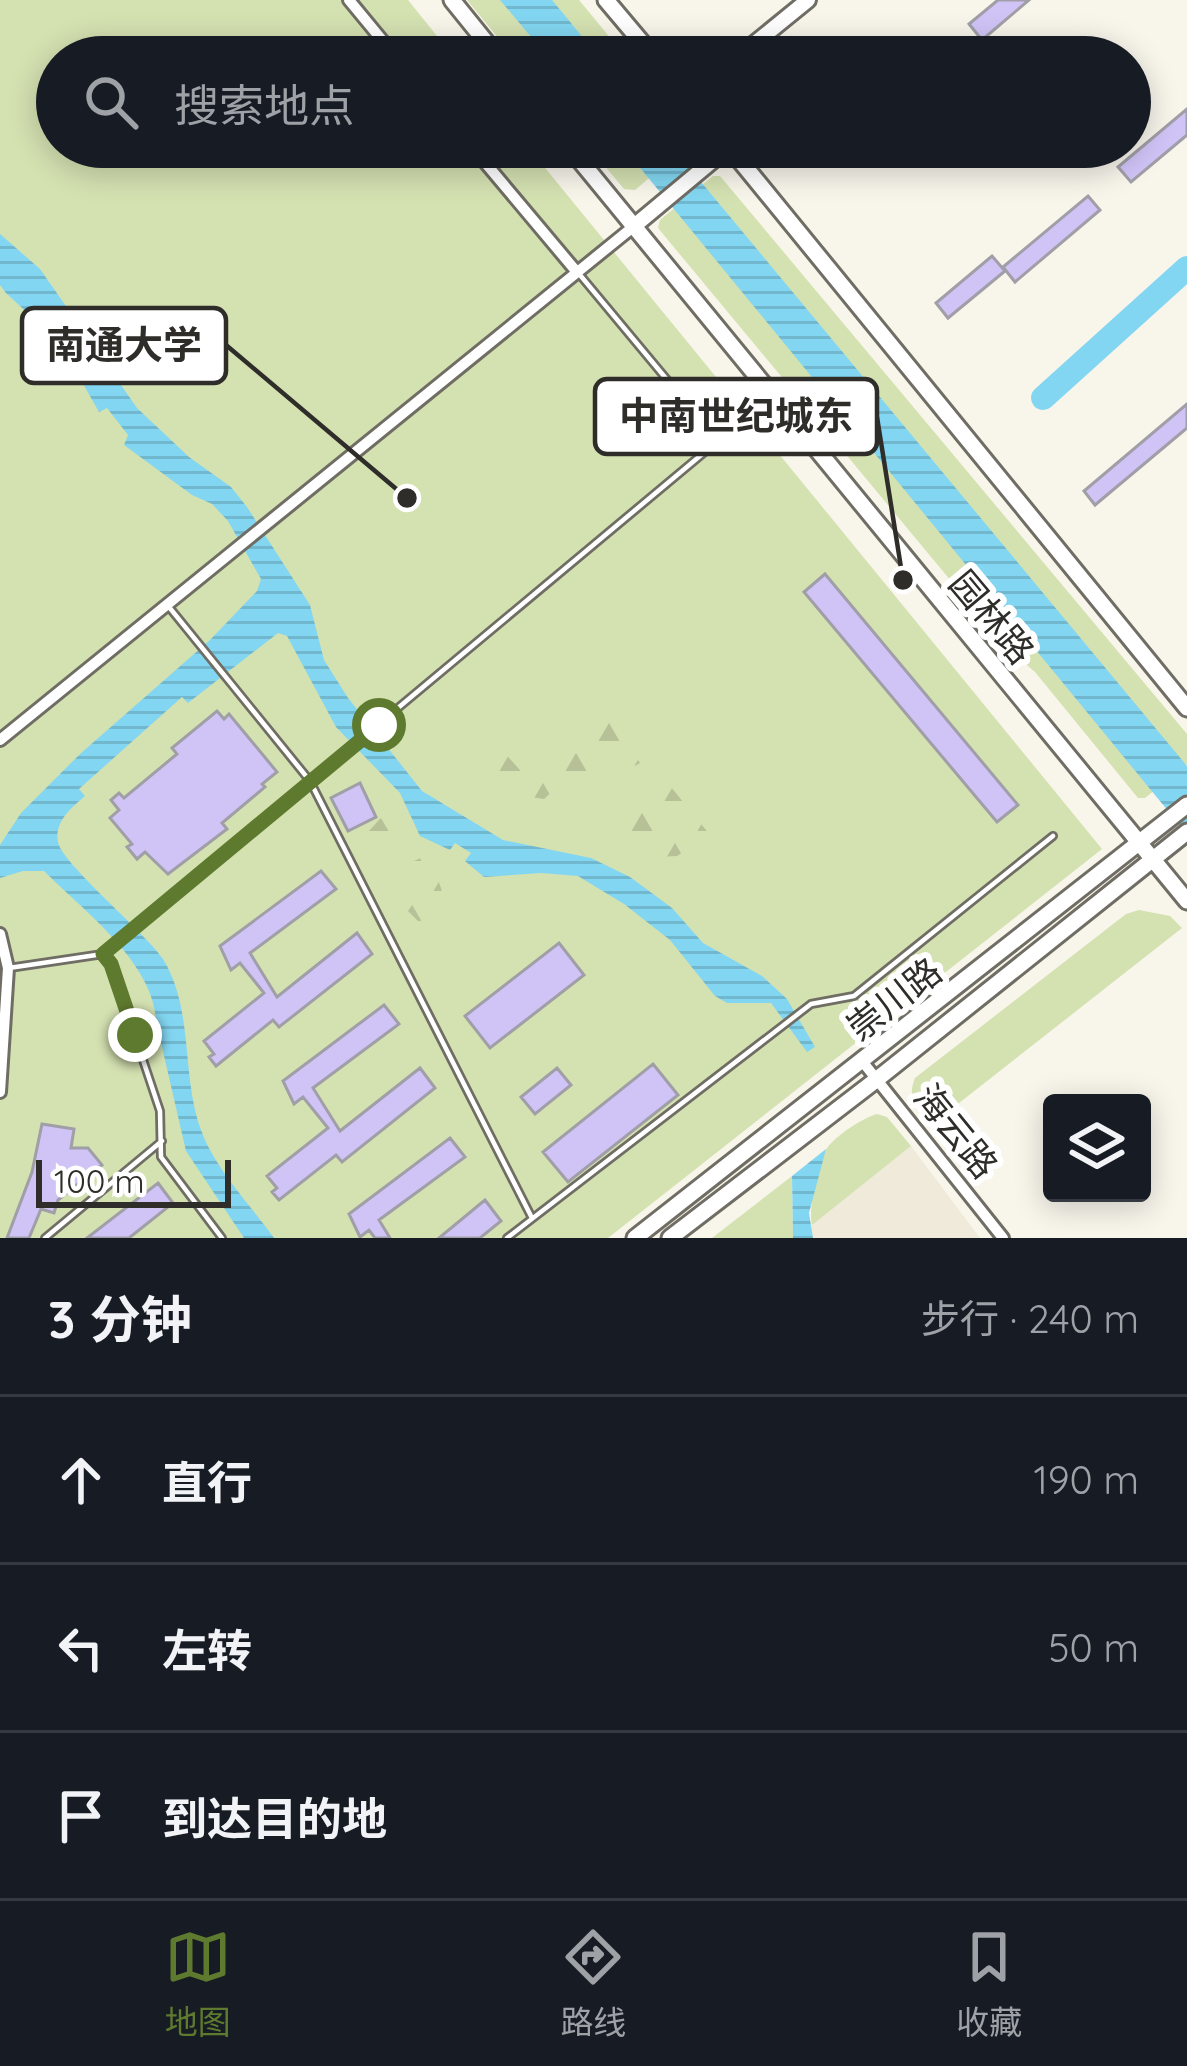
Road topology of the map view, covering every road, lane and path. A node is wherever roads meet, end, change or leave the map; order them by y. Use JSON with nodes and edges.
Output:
{"nodes":[{"id":1,"x":349,"y":0,"type":"edge"},
{"id":2,"x":452,"y":0,"type":"edge"},
{"id":3,"x":606,"y":0,"type":"edge"},
{"id":4,"x":808,"y":0,"type":"edge"},
{"id":5,"x":379,"y":36,"type":"edge"},
{"id":6,"x":481,"y":36,"type":"edge"},
{"id":7,"x":636,"y":36,"type":"edge"},
{"id":8,"x":764,"y":36,"type":"edge"},
{"id":9,"x":490,"y":168,"type":"edge"},
{"id":10,"x":586,"y":168,"type":"edge"},
{"id":11,"x":704,"y":168,"type":"edge"},
{"id":12,"x":746,"y":168,"type":"edge"},
{"id":13,"x":633,"y":226,"type":"junction"},
{"id":14,"x":576,"y":271,"type":"junction"},
{"id":15,"x":167,"y":604,"type":"junction"},
{"id":16,"x":1187,"y":708,"type":"edge"},
{"id":17,"x":0,"y":740,"type":"edge"},
{"id":18,"x":310,"y":782,"type":"junction"},
{"id":19,"x":1187,"y":805,"type":"edge"},
{"id":20,"x":1187,"y":832,"type":"edge"},
{"id":21,"x":1053,"y":836,"type":"dead end"},
{"id":22,"x":1140,"y":845,"type":"junction"},
{"id":23,"x":1154,"y":861,"type":"junction"},
{"id":24,"x":1187,"y":902,"type":"edge"},
{"id":25,"x":0,"y":934,"type":"edge"},
{"id":26,"x":103,"y":954,"type":"junction"},
{"id":27,"x":8,"y":968,"type":"junction"},
{"id":28,"x":862,"y":1061,"type":"junction"},
{"id":29,"x":876,"y":1080,"type":"junction"},
{"id":30,"x":0,"y":1092,"type":"edge"},
{"id":31,"x":162,"y":1141,"type":"junction"},
{"id":32,"x":532,"y":1218,"type":"junction"},
{"id":33,"x":46,"y":1238,"type":"edge"},
{"id":34,"x":222,"y":1238,"type":"edge"},
{"id":35,"x":507,"y":1238,"type":"edge"},
{"id":36,"x":634,"y":1238,"type":"edge"},
{"id":37,"x":670,"y":1238,"type":"edge"},
{"id":38,"x":1003,"y":1238,"type":"edge"}],
"edges":[{"from":1,"to":5,"type":"street"},
{"from":2,"to":6,"type":"main road"},
{"from":3,"to":7,"type":"main road"},
{"from":4,"to":8,"type":"street"},
{"from":9,"to":14,"type":"street"},
{"from":10,"to":13,"type":"main road","name":"园林路"},
{"from":11,"to":13,"type":"street"},
{"from":12,"to":16,"type":"main road"},
{"from":13,"to":14,"type":"street"},
{"from":13,"to":22,"type":"main road","name":"园林路"},
{"from":14,"to":15,"type":"street"},
{"from":14,"to":18,"type":"lane"},
{"from":15,"to":17,"type":"street"},
{"from":15,"to":18,"type":"lane"},
{"from":18,"to":26,"type":"lane"},
{"from":18,"to":32,"type":"lane"},
{"from":19,"to":22,"type":"main road","name":"崇川路"},
{"from":20,"to":23,"type":"main road","name":"崇川路"},
{"from":21,"to":32,"type":"lane"},
{"from":22,"to":23,"type":"main road","name":"园林路"},
{"from":22,"to":28,"type":"main road","name":"崇川路"},
{"from":23,"to":24,"type":"main road","name":"园林路"},
{"from":23,"to":29,"type":"main road","name":"崇川路"},
{"from":25,"to":27,"type":"street"},
{"from":26,"to":27,"type":"lane"},
{"from":26,"to":31,"type":"lane"},
{"from":27,"to":30,"type":"street"},
{"from":28,"to":29,"type":"street","name":"海云路"},
{"from":28,"to":36,"type":"main road","name":"崇川路"},
{"from":29,"to":37,"type":"main road","name":"崇川路"},
{"from":29,"to":38,"type":"street","name":"海云路"},
{"from":31,"to":33,"type":"lane"},
{"from":31,"to":34,"type":"lane"},
{"from":32,"to":35,"type":"lane"}]}
